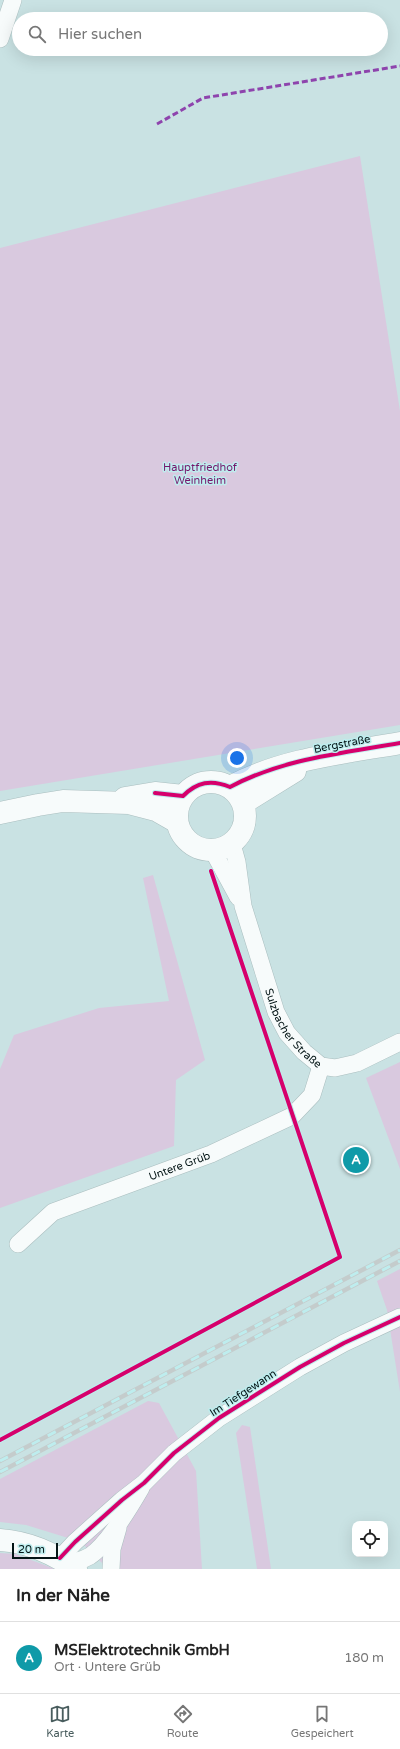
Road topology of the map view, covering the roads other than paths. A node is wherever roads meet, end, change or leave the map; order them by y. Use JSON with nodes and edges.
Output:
{"nodes":[{"id":1,"x":12,"y":0,"type":"edge"},
{"id":2,"x":0,"y":39,"type":"edge"},
{"id":3,"x":400,"y":743,"type":"edge"},
{"id":4,"x":236,"y":795,"type":"junction"},
{"id":5,"x":182,"y":796,"type":"junction"},
{"id":6,"x":100,"y":802,"type":"junction"},
{"id":7,"x":0,"y":813,"type":"edge"},
{"id":8,"x":177,"y":822,"type":"junction"},
{"id":9,"x":223,"y":847,"type":"junction"},
{"id":10,"x":400,"y":1042,"type":"edge"},
{"id":11,"x":321,"y":1066,"type":"junction"},
{"id":12,"x":18,"y":1244,"type":"dead end"},
{"id":13,"x":400,"y":1318,"type":"edge"},
{"id":14,"x":144,"y":1483,"type":"junction"},
{"id":15,"x":119,"y":1523,"type":"junction"},
{"id":16,"x":0,"y":1540,"type":"edge"},
{"id":17,"x":68,"y":1565,"type":"edge"},
{"id":18,"x":111,"y":1569,"type":"edge"}],
"edges":[{"from":1,"to":2,"type":"street"},
{"from":3,"to":4,"type":"main road","name":"Bergstraße"},
{"from":4,"to":5,"type":"main road"},
{"from":4,"to":9,"type":"main road"},
{"from":5,"to":6,"type":"main road"},
{"from":5,"to":8,"type":"main road"},
{"from":6,"to":7,"type":"main road"},
{"from":6,"to":8,"type":"main road"},
{"from":8,"to":9,"type":"main road"},
{"from":9,"to":11,"type":"street","name":"Sulzbacher Straße"},
{"from":10,"to":11,"type":"street","name":"Sulzbacher Straße"},
{"from":11,"to":12,"type":"street","name":"Untere Grüb"},
{"from":13,"to":14,"type":"street","name":"Im Tiefgewann"},
{"from":14,"to":15,"type":"street","name":"Im Tiefgewann"},
{"from":14,"to":17,"type":"street","name":"Im Tiefgewann"},
{"from":15,"to":17,"type":"street","name":"Im Tiefgewann"},
{"from":15,"to":18,"type":"street","name":"Im Tiefgewann"},
{"from":16,"to":17,"type":"main road"}]}
